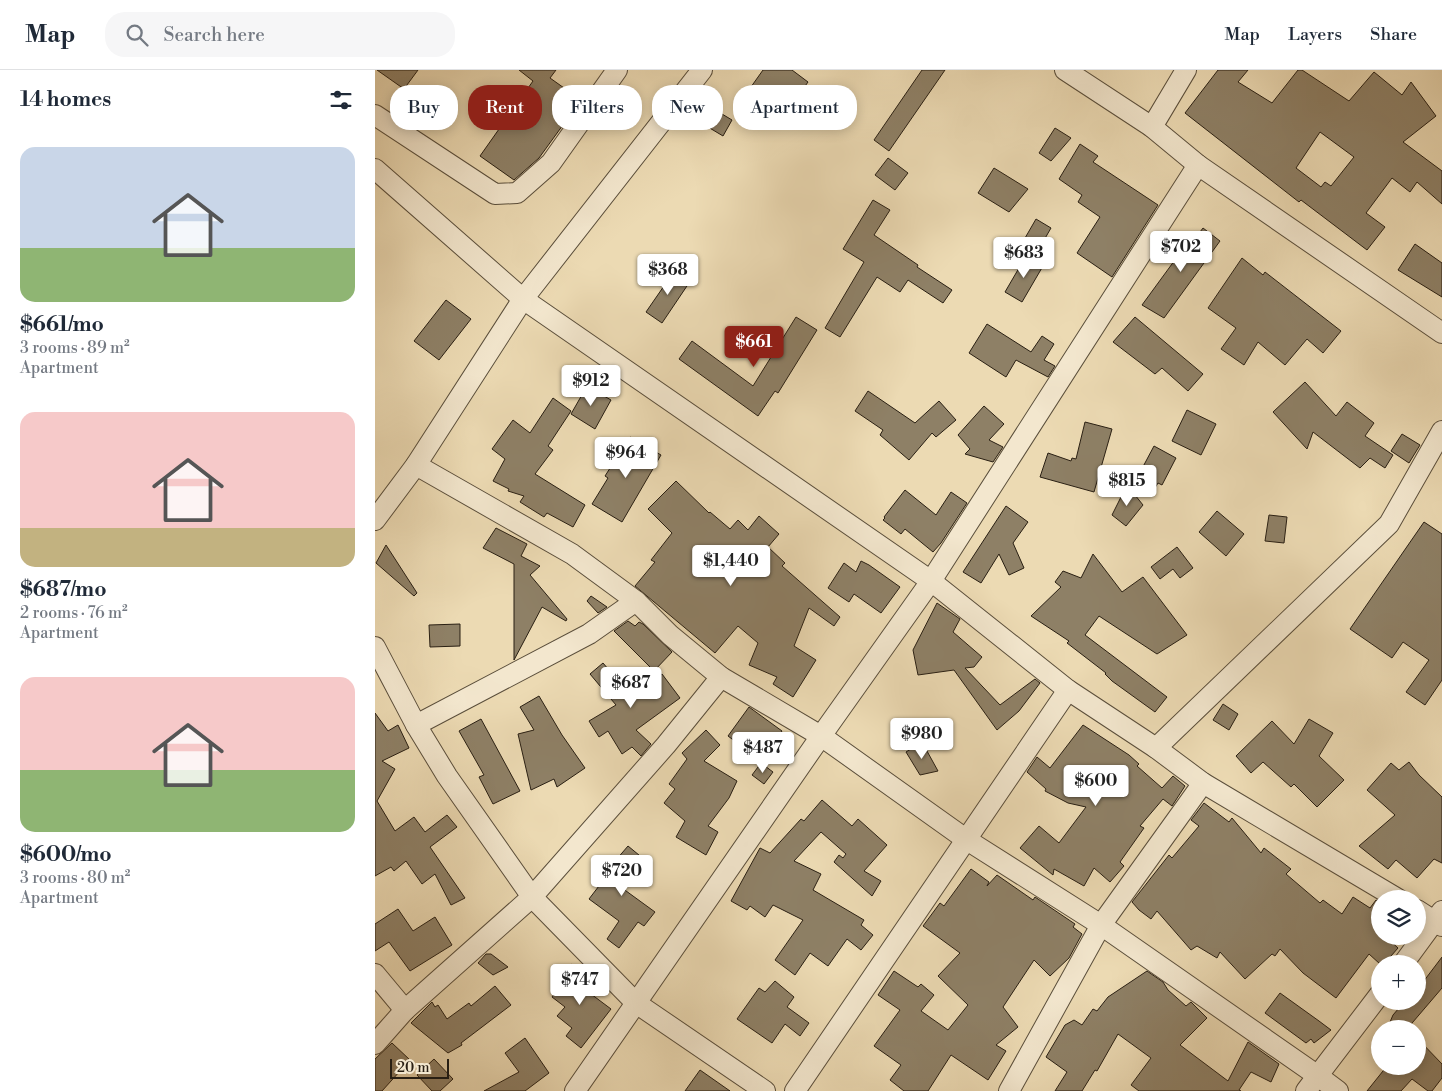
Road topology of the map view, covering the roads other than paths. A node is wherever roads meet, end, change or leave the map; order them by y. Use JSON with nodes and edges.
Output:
{"nodes":[{"id":1,"x":617,"y":70,"type":"edge"},
{"id":2,"x":702,"y":70,"type":"edge"},
{"id":3,"x":1065,"y":70,"type":"edge"},
{"id":4,"x":1186,"y":70,"type":"edge"},
{"id":5,"x":375,"y":115,"type":"edge"},
{"id":6,"x":1152,"y":127,"type":"junction"},
{"id":7,"x":1198,"y":165,"type":"junction"},
{"id":8,"x":376,"y":172,"type":"edge"},
{"id":9,"x":523,"y":299,"type":"junction"},
{"id":10,"x":1442,"y":333,"type":"edge"},
{"id":11,"x":1442,"y":431,"type":"edge"},
{"id":12,"x":416,"y":465,"type":"junction"},
{"id":13,"x":375,"y":520,"type":"edge"},
{"id":14,"x":931,"y":581,"type":"junction"},
{"id":15,"x":636,"y":601,"type":"junction"},
{"id":16,"x":375,"y":647,"type":"edge"},
{"id":17,"x":721,"y":677,"type":"junction"},
{"id":18,"x":1068,"y":690,"type":"junction"},
{"id":19,"x":416,"y":725,"type":"junction"},
{"id":20,"x":821,"y":736,"type":"junction"},
{"id":21,"x":1156,"y":748,"type":"junction"},
{"id":22,"x":1203,"y":783,"type":"junction"},
{"id":23,"x":967,"y":840,"type":"junction"},
{"id":24,"x":1383,"y":890,"type":"edge"},
{"id":25,"x":532,"y":897,"type":"junction"},
{"id":26,"x":1426,"y":914,"type":"edge"},
{"id":27,"x":1440,"y":919,"type":"edge"},
{"id":28,"x":1101,"y":926,"type":"junction"},
{"id":29,"x":1410,"y":955,"type":"edge"},
{"id":30,"x":375,"y":974,"type":"edge"},
{"id":31,"x":637,"y":1003,"type":"junction"},
{"id":32,"x":1371,"y":1006,"type":"edge"},
{"id":33,"x":405,"y":1010,"type":"junction"},
{"id":34,"x":375,"y":1044,"type":"edge"},
{"id":35,"x":1021,"y":1071,"type":"junction"},
{"id":36,"x":1312,"y":1083,"type":"edge"},
{"id":37,"x":575,"y":1091,"type":"edge"},
{"id":38,"x":765,"y":1091,"type":"edge"},
{"id":39,"x":795,"y":1091,"type":"edge"},
{"id":40,"x":1009,"y":1091,"type":"edge"},
{"id":41,"x":1026,"y":1091,"type":"edge"},
{"id":42,"x":1337,"y":1091,"type":"edge"}],
"edges":[{"from":1,"to":5,"type":"street"},
{"from":2,"to":9,"type":"street"},
{"from":3,"to":6,"type":"street"},
{"from":4,"to":6,"type":"street"},
{"from":6,"to":7,"type":"street"},
{"from":7,"to":10,"type":"street"},
{"from":7,"to":14,"type":"street"},
{"from":8,"to":9,"type":"street"},
{"from":9,"to":12,"type":"street"},
{"from":9,"to":14,"type":"street"},
{"from":11,"to":21,"type":"street"},
{"from":12,"to":13,"type":"street"},
{"from":12,"to":15,"type":"street"},
{"from":14,"to":18,"type":"street"},
{"from":14,"to":20,"type":"street"},
{"from":15,"to":17,"type":"street"},
{"from":15,"to":19,"type":"street"},
{"from":16,"to":19,"type":"street"},
{"from":17,"to":20,"type":"street"},
{"from":17,"to":25,"type":"street"},
{"from":18,"to":21,"type":"street"},
{"from":18,"to":23,"type":"street"},
{"from":19,"to":25,"type":"street"},
{"from":20,"to":23,"type":"street"},
{"from":20,"to":31,"type":"street"},
{"from":21,"to":22,"type":"street"},
{"from":22,"to":24,"type":"street"},
{"from":22,"to":28,"type":"street"},
{"from":23,"to":28,"type":"street"},
{"from":23,"to":39,"type":"street"},
{"from":25,"to":31,"type":"street"},
{"from":25,"to":33,"type":"street"},
{"from":26,"to":27,"type":"street"},
{"from":27,"to":29,"type":"street"},
{"from":28,"to":35,"type":"street"},
{"from":28,"to":36,"type":"street"},
{"from":30,"to":33,"type":"street"},
{"from":31,"to":37,"type":"street"},
{"from":31,"to":38,"type":"street"},
{"from":32,"to":36,"type":"street"},
{"from":33,"to":34,"type":"street"},
{"from":35,"to":40,"type":"street"},
{"from":35,"to":41,"type":"street"},
{"from":36,"to":42,"type":"street"}]}
